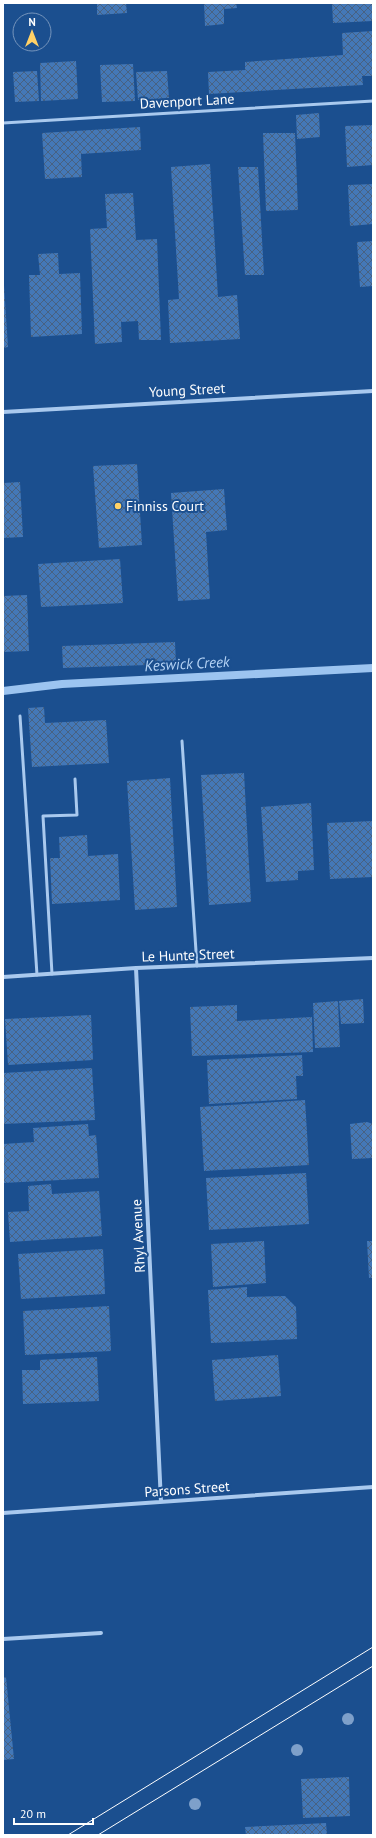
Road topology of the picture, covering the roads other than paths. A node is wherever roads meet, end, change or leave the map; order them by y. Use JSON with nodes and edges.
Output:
{"nodes":[{"id":1,"x":373,"y":101,"type":"edge"},
{"id":2,"x":3,"y":123,"type":"edge"},
{"id":3,"x":373,"y":390,"type":"edge"},
{"id":4,"x":3,"y":412,"type":"edge"},
{"id":5,"x":20,"y":716,"type":"dead end"},
{"id":6,"x":182,"y":741,"type":"dead end"},
{"id":7,"x":76,"y":779,"type":"dead end"},
{"id":8,"x":373,"y":958,"type":"edge"},
{"id":9,"x":197,"y":966,"type":"junction"},
{"id":10,"x":136,"y":968,"type":"junction"},
{"id":11,"x":52,"y":974,"type":"junction"},
{"id":12,"x":37,"y":975,"type":"junction"},
{"id":13,"x":3,"y":977,"type":"edge"},
{"id":14,"x":373,"y":1487,"type":"edge"},
{"id":15,"x":161,"y":1502,"type":"junction"},
{"id":16,"x":3,"y":1513,"type":"edge"},
{"id":17,"x":101,"y":1633,"type":"dead end"},
{"id":18,"x":3,"y":1639,"type":"edge"}],
"edges":[{"from":1,"to":2,"type":"lane","name":"Davenport Lane"},
{"from":3,"to":4,"type":"street","name":"Young Street"},
{"from":5,"to":12,"type":"lane"},
{"from":6,"to":9,"type":"lane"},
{"from":7,"to":11,"type":"lane"},
{"from":8,"to":9,"type":"street","name":"Le Hunte Street"},
{"from":9,"to":10,"type":"street","name":"Le Hunte Street"},
{"from":10,"to":11,"type":"street","name":"Le Hunte Street"},
{"from":10,"to":15,"type":"street","name":"Rhyl Avenue"},
{"from":11,"to":12,"type":"street","name":"Le Hunte Street"},
{"from":12,"to":13,"type":"street","name":"Le Hunte Street"},
{"from":14,"to":15,"type":"street","name":"Parsons Street"},
{"from":15,"to":16,"type":"street","name":"Parsons Street"},
{"from":17,"to":18,"type":"street"}]}
